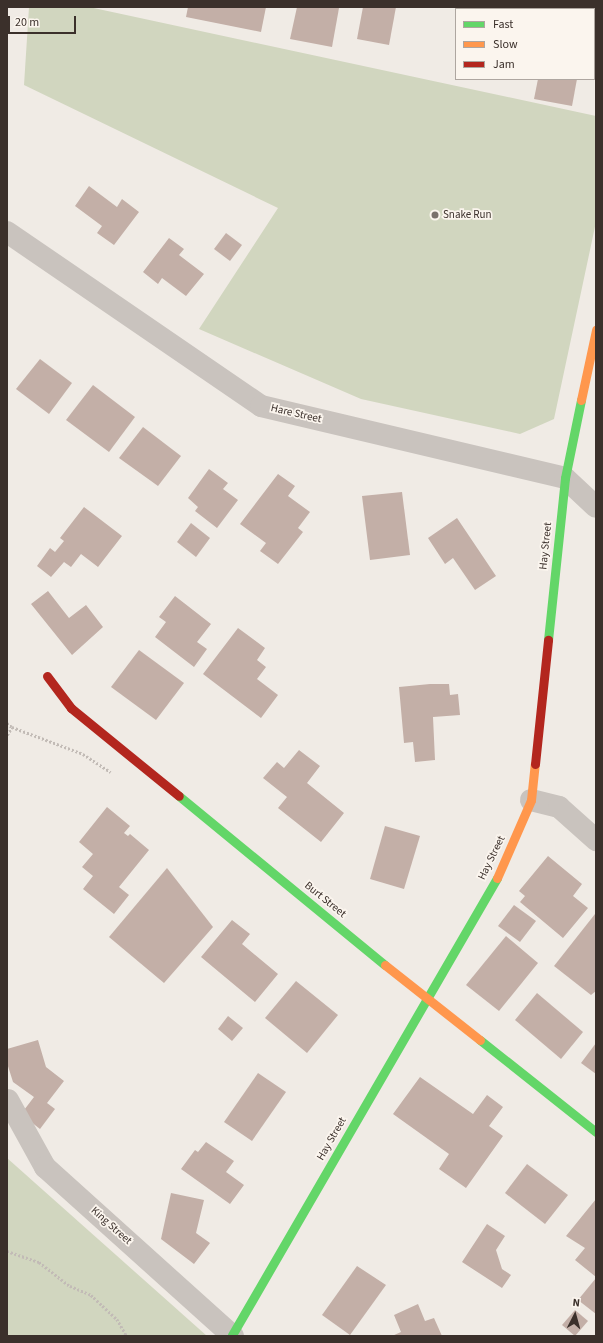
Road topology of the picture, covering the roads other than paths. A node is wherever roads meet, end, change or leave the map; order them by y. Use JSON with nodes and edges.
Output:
{"nodes":[{"id":1,"x":7,"y":232,"type":"edge"},
{"id":2,"x":596,"y":330,"type":"edge"},
{"id":3,"x":565,"y":478,"type":"junction"},
{"id":4,"x":596,"y":507,"type":"edge"},
{"id":5,"x":47,"y":676,"type":"dead end"},
{"id":6,"x":532,"y":800,"type":"junction"},
{"id":7,"x":596,"y":840,"type":"edge"},
{"id":8,"x":427,"y":999,"type":"junction"},
{"id":9,"x":8,"y":1100,"type":"edge"},
{"id":10,"x":596,"y":1132,"type":"edge"},
{"id":11,"x":233,"y":1335,"type":"edge"}],
"edges":[{"from":1,"to":3,"type":"street","name":"Hare Street"},
{"from":2,"to":3,"type":"street","name":"Hay Street"},
{"from":3,"to":4,"type":"street","name":"Hare Street"},
{"from":3,"to":6,"type":"street","name":"Hay Street"},
{"from":5,"to":8,"type":"street","name":"Burt Street"},
{"from":6,"to":7,"type":"street"},
{"from":6,"to":8,"type":"street","name":"Hay Street"},
{"from":8,"to":10,"type":"street","name":"Burt Street"},
{"from":8,"to":11,"type":"street","name":"Hay Street"},
{"from":9,"to":11,"type":"street","name":"King Street"}]}
